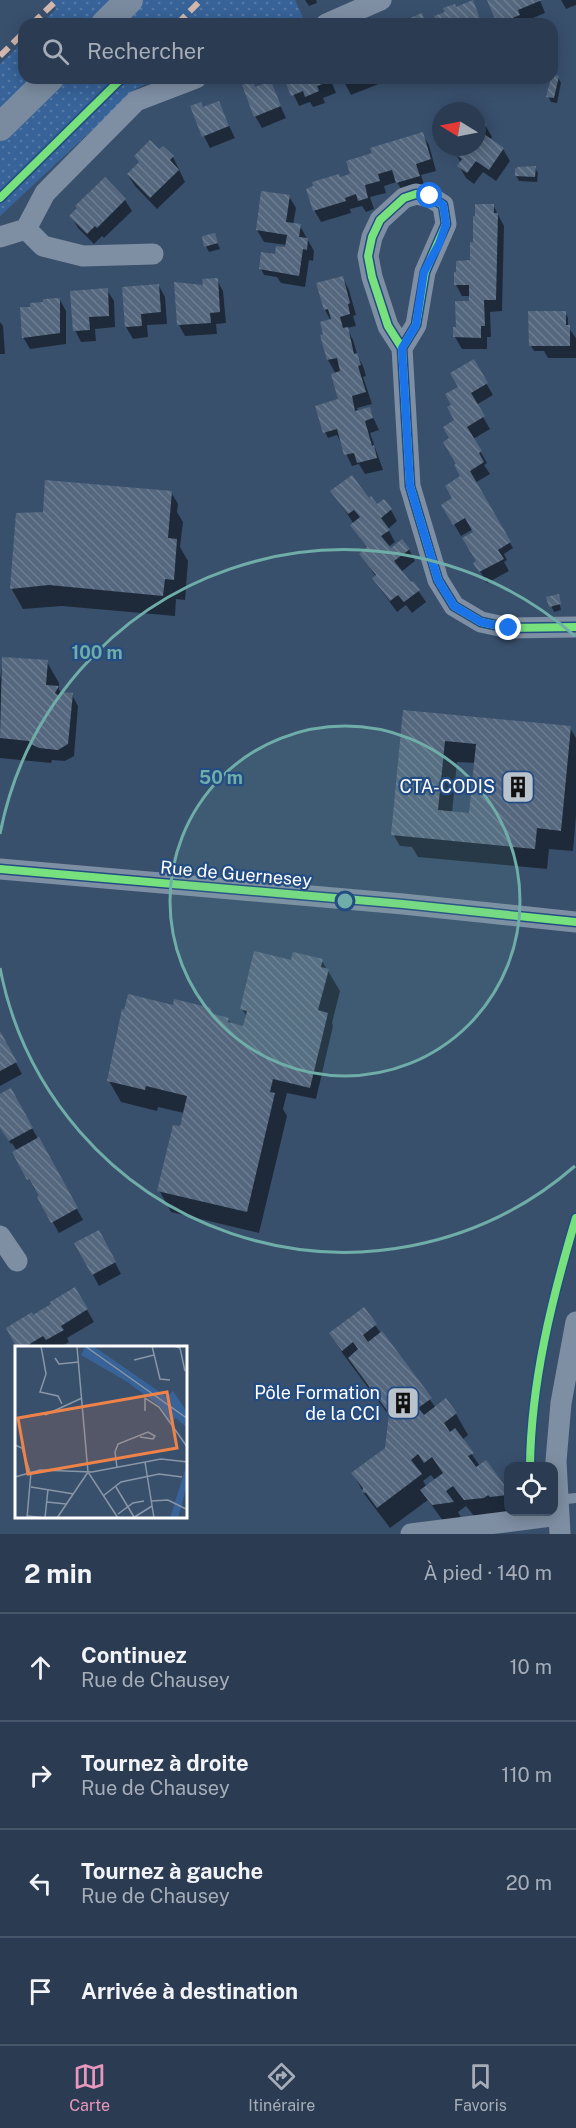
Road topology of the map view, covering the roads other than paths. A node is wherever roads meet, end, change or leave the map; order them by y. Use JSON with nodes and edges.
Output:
{"nodes":[{"id":1,"x":129,"y":0,"type":"edge"},
{"id":2,"x":381,"y":0,"type":"edge"},
{"id":3,"x":111,"y":18,"type":"edge"},
{"id":4,"x":340,"y":18,"type":"edge"},
{"id":5,"x":44,"y":84,"type":"edge"},
{"id":6,"x":180,"y":84,"type":"edge"},
{"id":7,"x":0,"y":127,"type":"edge"},
{"id":8,"x":26,"y":229,"type":"junction"},
{"id":9,"x":0,"y":237,"type":"edge"},
{"id":10,"x":153,"y":254,"type":"dead end"},
{"id":11,"x":402,"y":348,"type":"junction"},
{"id":12,"x":576,"y":627,"type":"edge"},
{"id":13,"x":0,"y":869,"type":"edge"},
{"id":14,"x":576,"y":922,"type":"edge"},
{"id":15,"x":0,"y":1236,"type":"edge"},
{"id":16,"x":17,"y":1261,"type":"dead end"},
{"id":17,"x":576,"y":1322,"type":"edge"},
{"id":18,"x":563,"y":1512,"type":"edge"},
{"id":19,"x":411,"y":1534,"type":"edge"}],
"edges":[{"from":1,"to":3,"type":"main road"},
{"from":2,"to":4,"type":"street"},
{"from":5,"to":7,"type":"main road"},
{"from":6,"to":8,"type":"street"},
{"from":8,"to":9,"type":"street"},
{"from":8,"to":10,"type":"street"},
{"from":11,"to":11,"type":"street"},
{"from":11,"to":12,"type":"street"},
{"from":13,"to":14,"type":"street","name":"Rue de Guernesey"},
{"from":15,"to":16,"type":"street"},
{"from":17,"to":18,"type":"street"},
{"from":18,"to":19,"type":"street"}]}
